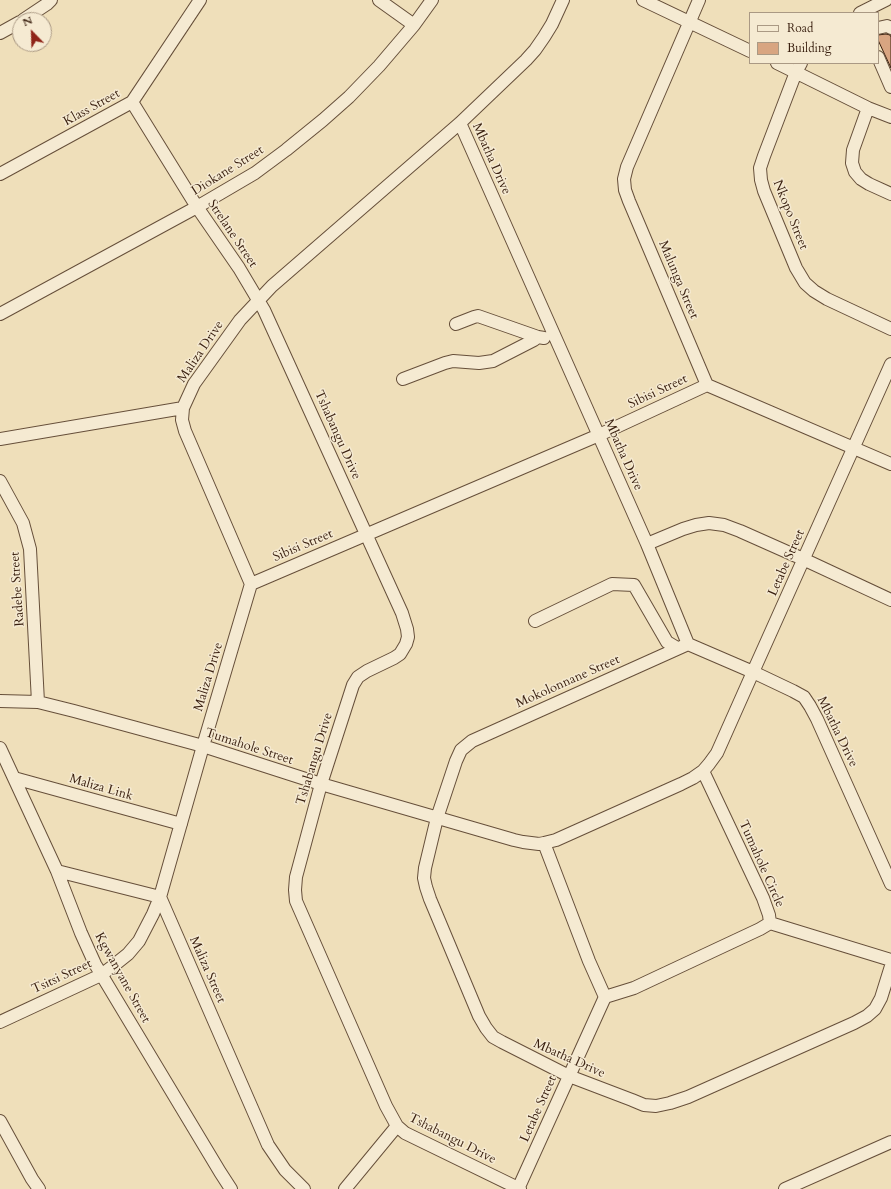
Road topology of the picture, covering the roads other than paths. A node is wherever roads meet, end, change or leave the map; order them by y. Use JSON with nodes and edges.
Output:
{"nodes":[{"id":1,"x":51,"y":0,"type":"edge"},
{"id":2,"x":200,"y":0,"type":"edge"},
{"id":3,"x":378,"y":0,"type":"edge"},
{"id":4,"x":432,"y":0,"type":"edge"},
{"id":5,"x":563,"y":0,"type":"edge"},
{"id":6,"x":643,"y":0,"type":"edge"},
{"id":7,"x":699,"y":0,"type":"edge"},
{"id":8,"x":888,"y":1,"type":"edge"},
{"id":9,"x":35,"y":12,"type":"edge"},
{"id":10,"x":862,"y":12,"type":"edge"},
{"id":11,"x":689,"y":22,"type":"junction"},
{"id":12,"x":414,"y":25,"type":"junction"},
{"id":13,"x":12,"y":26,"type":"edge"},
{"id":14,"x":879,"y":28,"type":"edge"},
{"id":15,"x":891,"y":28,"type":"edge"},
{"id":16,"x":0,"y":33,"type":"edge"},
{"id":17,"x":749,"y":51,"type":"edge"},
{"id":18,"x":879,"y":59,"type":"edge"},
{"id":19,"x":781,"y":64,"type":"edge"},
{"id":20,"x":799,"y":68,"type":"edge"},
{"id":21,"x":891,"y":87,"type":"edge"},
{"id":22,"x":132,"y":102,"type":"junction"},
{"id":23,"x":868,"y":108,"type":"junction"},
{"id":24,"x":891,"y":117,"type":"edge"},
{"id":25,"x":460,"y":123,"type":"junction"},
{"id":26,"x":0,"y":174,"type":"edge"},
{"id":27,"x":891,"y":194,"type":"edge"},
{"id":28,"x":197,"y":207,"type":"junction"},
{"id":29,"x":258,"y":300,"type":"junction"},
{"id":30,"x":0,"y":314,"type":"edge"},
{"id":31,"x":456,"y":324,"type":"dead end"},
{"id":32,"x":891,"y":329,"type":"edge"},
{"id":33,"x":555,"y":336,"type":"junction"},
{"id":34,"x":538,"y":337,"type":"junction"},
{"id":35,"x":891,"y":364,"type":"edge"},
{"id":36,"x":403,"y":379,"type":"dead end"},
{"id":37,"x":707,"y":385,"type":"junction"},
{"id":38,"x":183,"y":408,"type":"junction"},
{"id":39,"x":599,"y":435,"type":"junction"},
{"id":40,"x":0,"y":439,"type":"edge"},
{"id":41,"x":854,"y":448,"type":"junction"},
{"id":42,"x":891,"y":464,"type":"edge"},
{"id":43,"x":0,"y":481,"type":"edge"},
{"id":44,"x":366,"y":534,"type":"junction"},
{"id":45,"x":647,"y":544,"type":"junction"},
{"id":46,"x":803,"y":559,"type":"junction"},
{"id":47,"x":251,"y":584,"type":"junction"},
{"id":48,"x":891,"y":600,"type":"edge"},
{"id":49,"x":535,"y":621,"type":"dead end"},
{"id":50,"x":682,"y":646,"type":"junction"},
{"id":51,"x":754,"y":672,"type":"junction"},
{"id":52,"x":0,"y":701,"type":"edge"},
{"id":53,"x":38,"y":702,"type":"junction"},
{"id":54,"x":203,"y":746,"type":"junction"},
{"id":55,"x":0,"y":748,"type":"edge"},
{"id":56,"x":461,"y":750,"type":"joint"},
{"id":57,"x":4,"y":767,"type":"edge"},
{"id":58,"x":703,"y":771,"type":"junction"},
{"id":59,"x":14,"y":778,"type":"junction"},
{"id":60,"x":321,"y":784,"type":"junction"},
{"id":61,"x":438,"y":818,"type":"junction"},
{"id":62,"x":181,"y":824,"type":"junction"},
{"id":63,"x":544,"y":843,"type":"junction"},
{"id":64,"x":57,"y":871,"type":"junction"},
{"id":65,"x":891,"y":884,"type":"edge"},
{"id":66,"x":160,"y":897,"type":"junction"},
{"id":67,"x":770,"y":922,"type":"junction"},
{"id":68,"x":891,"y":960,"type":"edge"},
{"id":69,"x":891,"y":966,"type":"edge"},
{"id":70,"x":101,"y":975,"type":"junction"},
{"id":71,"x":605,"y":997,"type":"junction"},
{"id":72,"x":0,"y":1022,"type":"edge"},
{"id":73,"x":569,"y":1076,"type":"junction"},
{"id":74,"x":0,"y":1121,"type":"edge"},
{"id":75,"x":397,"y":1126,"type":"junction"},
{"id":76,"x":891,"y":1142,"type":"edge"},
{"id":77,"x":39,"y":1189,"type":"edge"},
{"id":78,"x":231,"y":1189,"type":"edge"},
{"id":79,"x":304,"y":1189,"type":"edge"},
{"id":80,"x":346,"y":1189,"type":"edge"},
{"id":81,"x":519,"y":1189,"type":"edge"},
{"id":82,"x":785,"y":1189,"type":"edge"}],
"edges":[{"from":1,"to":9,"type":"street"},
{"from":2,"to":22,"type":"street","name":"Klass Street"},
{"from":3,"to":12,"type":"street"},
{"from":4,"to":12,"type":"street","name":"Diokane Street"},
{"from":5,"to":25,"type":"street","name":"Mbatha Drive"},
{"from":6,"to":11,"type":"street"},
{"from":7,"to":11,"type":"street","name":"Malunga Street"},
{"from":8,"to":10,"type":"street"},
{"from":11,"to":17,"type":"street"},
{"from":11,"to":37,"type":"street","name":"Malunga Street"},
{"from":12,"to":28,"type":"street","name":"Diokane Street"},
{"from":13,"to":16,"type":"street"},
{"from":14,"to":15,"type":"street"},
{"from":18,"to":21,"type":"street"},
{"from":19,"to":20,"type":"street"},
{"from":20,"to":23,"type":"street"},
{"from":20,"to":32,"type":"street","name":"Nkopo Street"},
{"from":22,"to":26,"type":"street","name":"Klass Street"},
{"from":22,"to":28,"type":"street","name":"Strelane Street"},
{"from":23,"to":24,"type":"street"},
{"from":23,"to":27,"type":"street"},
{"from":25,"to":29,"type":"street","name":"Maliza Drive"},
{"from":25,"to":33,"type":"street","name":"Mbatha Drive"},
{"from":28,"to":29,"type":"street","name":"Strelane Street"},
{"from":28,"to":30,"type":"street","name":"Diokane Street"},
{"from":29,"to":38,"type":"street","name":"Maliza Drive"},
{"from":29,"to":44,"type":"street","name":"Tshabangu Drive"},
{"from":31,"to":34,"type":"street"},
{"from":33,"to":34,"type":"street"},
{"from":33,"to":39,"type":"street","name":"Mbatha Drive"},
{"from":34,"to":36,"type":"street"},
{"from":35,"to":41,"type":"street","name":"Letabe Street"},
{"from":37,"to":39,"type":"street","name":"Sibisi Street"},
{"from":37,"to":41,"type":"street"},
{"from":38,"to":40,"type":"street"},
{"from":38,"to":47,"type":"street","name":"Maliza Drive"},
{"from":39,"to":44,"type":"street","name":"Sibisi Street"},
{"from":39,"to":45,"type":"street","name":"Mbatha Drive"},
{"from":41,"to":42,"type":"street"},
{"from":41,"to":46,"type":"street","name":"Letabe Street"},
{"from":43,"to":53,"type":"street","name":"Radebe Street"},
{"from":44,"to":47,"type":"street","name":"Sibisi Street"},
{"from":44,"to":60,"type":"street","name":"Tshabangu Drive"},
{"from":45,"to":46,"type":"street"},
{"from":45,"to":50,"type":"street","name":"Mbatha Drive"},
{"from":46,"to":48,"type":"street"},
{"from":46,"to":51,"type":"street","name":"Letabe Street"},
{"from":47,"to":54,"type":"street","name":"Maliza Drive"},
{"from":49,"to":50,"type":"street"},
{"from":50,"to":51,"type":"street","name":"Mbatha Drive"},
{"from":50,"to":56,"type":"street","name":"Mokolonnane Street"},
{"from":51,"to":58,"type":"street","name":"Letabe Street"},
{"from":51,"to":65,"type":"street","name":"Mbatha Drive"},
{"from":52,"to":53,"type":"street","name":"Tumahole Street"},
{"from":53,"to":54,"type":"street","name":"Tumahole Street"},
{"from":54,"to":60,"type":"street","name":"Tumahole Street"},
{"from":54,"to":62,"type":"street"},
{"from":55,"to":57,"type":"street","name":"Kgwanyane Street"},
{"from":56,"to":61,"type":"street","name":"Mbatha Drive"},
{"from":57,"to":59,"type":"street","name":"Kgwanyane Street"},
{"from":58,"to":63,"type":"street"},
{"from":58,"to":67,"type":"street","name":"Tumahole Circle"},
{"from":59,"to":62,"type":"street","name":"Maliza Link"},
{"from":59,"to":64,"type":"street","name":"Kgwanyane Street"},
{"from":60,"to":61,"type":"street","name":"Tumahole Street"},
{"from":60,"to":75,"type":"street","name":"Tshabangu Drive"},
{"from":61,"to":63,"type":"street","name":"Tumahole Street"},
{"from":61,"to":73,"type":"street","name":"Mbatha Drive"},
{"from":62,"to":66,"type":"street"},
{"from":63,"to":71,"type":"street"},
{"from":64,"to":66,"type":"street"},
{"from":64,"to":70,"type":"street","name":"Kgwanyane Street"},
{"from":66,"to":70,"type":"street","name":"Tsitsi Street"},
{"from":66,"to":79,"type":"street","name":"Maliza Street"},
{"from":67,"to":68,"type":"street"},
{"from":67,"to":71,"type":"street","name":"Tumahole Circle"},
{"from":69,"to":73,"type":"street","name":"Mbatha Drive"},
{"from":70,"to":72,"type":"street","name":"Tsitsi Street"},
{"from":70,"to":78,"type":"street","name":"Kgwanyane Street"},
{"from":71,"to":73,"type":"street","name":"Letabe Street"},
{"from":73,"to":81,"type":"street","name":"Letabe Street"},
{"from":74,"to":77,"type":"street"},
{"from":75,"to":80,"type":"street"},
{"from":75,"to":81,"type":"street","name":"Tshabangu Drive"},
{"from":76,"to":82,"type":"street"}]}
